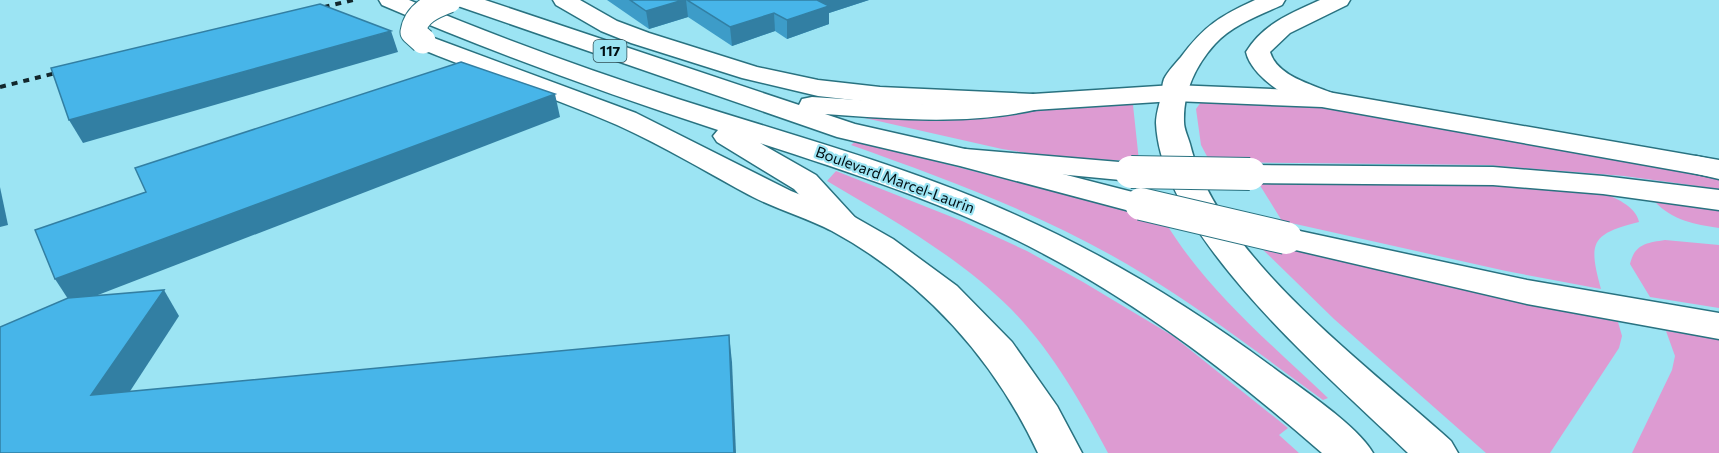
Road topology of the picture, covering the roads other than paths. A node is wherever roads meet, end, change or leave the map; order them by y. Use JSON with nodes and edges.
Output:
{"nodes":[{"id":1,"x":390,"y":0,"type":"edge"},
{"id":2,"x":449,"y":0,"type":"edge"},
{"id":3,"x":463,"y":0,"type":"edge"},
{"id":4,"x":564,"y":0,"type":"edge"},
{"id":5,"x":1274,"y":0,"type":"edge"},
{"id":6,"x":1339,"y":0,"type":"edge"},
{"id":7,"x":1174,"y":93,"type":"junction"},
{"id":8,"x":1322,"y":99,"type":"junction"},
{"id":9,"x":759,"y":100,"type":"junction"},
{"id":10,"x":1033,"y":102,"type":"junction"},
{"id":11,"x":682,"y":109,"type":"junction"},
{"id":12,"x":965,"y":158,"type":"junction"},
{"id":13,"x":1711,"y":168,"type":"edge"},
{"id":14,"x":1719,"y":200,"type":"edge"},
{"id":15,"x":845,"y":224,"type":"junction"},
{"id":16,"x":1719,"y":326,"type":"edge"},
{"id":17,"x":1060,"y":453,"type":"edge"},
{"id":18,"x":1351,"y":453,"type":"edge"},
{"id":19,"x":1436,"y":453,"type":"edge"}],
"edges":[{"from":1,"to":11,"type":"main road","name":"Boulevard Marcel-Laurin","number":"117"},
{"from":2,"to":15,"type":"main road","bridge":true},
{"from":3,"to":9,"type":"main road","name":"Boulevard Marcel-Laurin","number":"117"},
{"from":4,"to":10,"type":"main road"},
{"from":5,"to":7,"type":"main road"},
{"from":6,"to":8,"type":"main road"},
{"from":7,"to":8,"type":"main road"},
{"from":7,"to":10,"type":"main road"},
{"from":7,"to":19,"type":"main road"},
{"from":8,"to":13,"type":"main road"},
{"from":9,"to":10,"type":"main road"},
{"from":9,"to":12,"type":"main road","name":"Boulevard Marcel-Laurin"},
{"from":11,"to":15,"type":"main road"},
{"from":11,"to":18,"type":"main road","name":"Boulevard Marcel-Laurin"},
{"from":12,"to":14,"type":"main road","bridge":true},
{"from":12,"to":16,"type":"main road","bridge":true},
{"from":15,"to":17,"type":"main road"}]}
